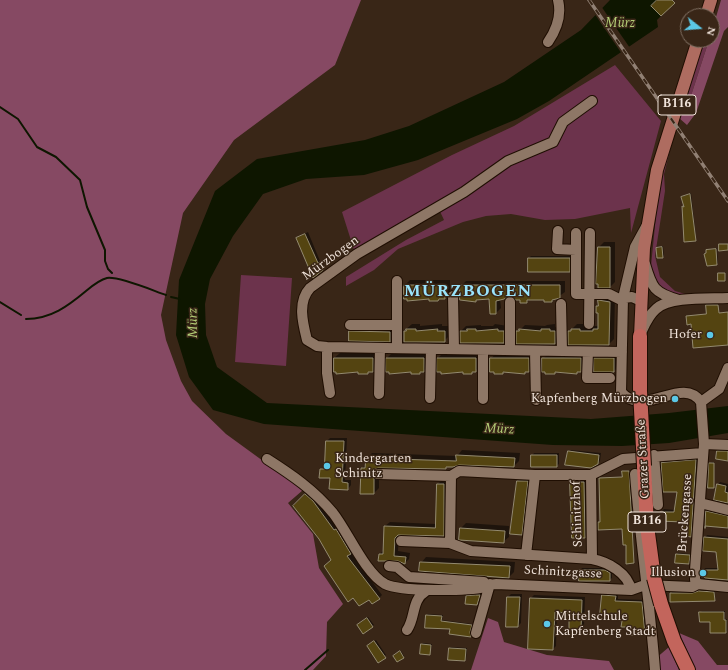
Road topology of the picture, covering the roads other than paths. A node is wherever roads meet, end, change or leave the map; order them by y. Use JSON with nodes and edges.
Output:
{"nodes":[{"id":1,"x":558,"y":0,"type":"edge"},
{"id":2,"x":548,"y":42,"type":"dead end"},
{"id":3,"x":695,"y":48,"type":"edge"},
{"id":4,"x":592,"y":101,"type":"dead end"},
{"id":5,"x":647,"y":224,"type":"junction"},
{"id":6,"x":558,"y":231,"type":"dead end"},
{"id":7,"x":576,"y":233,"type":"dead end"},
{"id":8,"x":590,"y":233,"type":"dead end"},
{"id":9,"x":576,"y":250,"type":"junction"},
{"id":10,"x":643,"y":258,"type":"junction"},
{"id":11,"x":397,"y":281,"type":"dead end"},
{"id":12,"x":590,"y":294,"type":"junction"},
{"id":13,"x":453,"y":296,"type":"dead end"},
{"id":14,"x":728,"y":298,"type":"edge"},
{"id":15,"x":623,"y":300,"type":"junction"},
{"id":16,"x":681,"y":300,"type":"junction"},
{"id":17,"x":642,"y":301,"type":"junction"},
{"id":18,"x":510,"y":302,"type":"dead end"},
{"id":19,"x":561,"y":304,"type":"dead end"},
{"id":20,"x":397,"y":324,"type":"junction"},
{"id":21,"x":589,"y":324,"type":"dead end"},
{"id":22,"x":350,"y":325,"type":"dead end"},
{"id":23,"x":640,"y":336,"type":"junction"},
{"id":24,"x":327,"y":347,"type":"junction"},
{"id":25,"x":380,"y":348,"type":"junction"},
{"id":26,"x":397,"y":348,"type":"junction"},
{"id":27,"x":431,"y":349,"type":"junction"},
{"id":28,"x":454,"y":349,"type":"junction"},
{"id":29,"x":483,"y":350,"type":"junction"},
{"id":30,"x":510,"y":350,"type":"junction"},
{"id":31,"x":536,"y":351,"type":"junction"},
{"id":32,"x":562,"y":351,"type":"junction"},
{"id":33,"x":588,"y":352,"type":"junction"},
{"id":34,"x":622,"y":352,"type":"junction"},
{"id":35,"x":727,"y":370,"type":"edge"},
{"id":36,"x":610,"y":378,"type":"dead end"},
{"id":37,"x":330,"y":393,"type":"dead end"},
{"id":38,"x":379,"y":394,"type":"dead end"},
{"id":39,"x":430,"y":398,"type":"dead end"},
{"id":40,"x":483,"y":399,"type":"dead end"},
{"id":41,"x":536,"y":400,"type":"dead end"},
{"id":42,"x":701,"y":402,"type":"junction"},
{"id":43,"x":728,"y":445,"type":"edge"},
{"id":44,"x":703,"y":448,"type":"junction"},
{"id":45,"x":654,"y":456,"type":"junction"},
{"id":46,"x":267,"y":459,"type":"dead end"},
{"id":47,"x":378,"y":474,"type":"dead end"},
{"id":48,"x":535,"y":475,"type":"junction"},
{"id":49,"x":591,"y":475,"type":"junction"},
{"id":50,"x":451,"y":476,"type":"junction"},
{"id":51,"x":700,"y":503,"type":"junction"},
{"id":52,"x":658,"y":504,"type":"dead end"},
{"id":53,"x":728,"y":510,"type":"edge"},
{"id":54,"x":401,"y":541,"type":"dead end"},
{"id":55,"x":450,"y":543,"type":"junction"},
{"id":56,"x":526,"y":555,"type":"junction"},
{"id":57,"x":592,"y":560,"type":"junction"},
{"id":58,"x":389,"y":566,"type":"dead end"},
{"id":59,"x":650,"y":582,"type":"junction"},
{"id":60,"x":493,"y":584,"type":"junction"},
{"id":61,"x":698,"y":584,"type":"junction"},
{"id":62,"x":728,"y":587,"type":"edge"},
{"id":63,"x":631,"y":590,"type":"junction"},
{"id":64,"x":426,"y":591,"type":"junction"},
{"id":65,"x":407,"y":630,"type":"dead end"},
{"id":66,"x":476,"y":633,"type":"dead end"},
{"id":67,"x":655,"y":670,"type":"edge"},
{"id":68,"x":688,"y":670,"type":"edge"}],
"edges":[{"from":1,"to":2,"type":"street"},
{"from":3,"to":5,"type":"main road","name":"Grazer Straße","number":"B116"},
{"from":4,"to":24,"type":"street","name":"Mürzbogen"},
{"from":5,"to":10,"type":"main road","name":"Grazer Straße","number":"B116"},
{"from":5,"to":15,"type":"street"},
{"from":6,"to":9,"type":"street"},
{"from":7,"to":9,"type":"street"},
{"from":8,"to":12,"type":"street"},
{"from":9,"to":12,"type":"street"},
{"from":10,"to":16,"type":"street","name":"Grazer Straße"},
{"from":10,"to":17,"type":"main road","name":"Grazer Straße","number":"B116"},
{"from":11,"to":20,"type":"street"},
{"from":12,"to":15,"type":"street"},
{"from":12,"to":21,"type":"street"},
{"from":13,"to":28,"type":"street"},
{"from":14,"to":16,"type":"street","name":"Grazer Straße"},
{"from":15,"to":17,"type":"street"},
{"from":15,"to":34,"type":"street"},
{"from":16,"to":23,"type":"street","name":"Grazer Straße"},
{"from":17,"to":23,"type":"main road","name":"Grazer Straße","number":"B116"},
{"from":18,"to":30,"type":"street"},
{"from":19,"to":32,"type":"street"},
{"from":20,"to":22,"type":"street"},
{"from":20,"to":26,"type":"street"},
{"from":23,"to":59,"type":"highway","name":"Grazer Straße","number":"B116","bridge":true},
{"from":24,"to":25,"type":"street","name":"Mürzbogen"},
{"from":24,"to":37,"type":"street"},
{"from":25,"to":26,"type":"street","name":"Mürzbogen"},
{"from":25,"to":38,"type":"street"},
{"from":26,"to":27,"type":"street","name":"Mürzbogen"},
{"from":27,"to":28,"type":"street","name":"Mürzbogen"},
{"from":27,"to":39,"type":"street"},
{"from":28,"to":29,"type":"street","name":"Mürzbogen"},
{"from":29,"to":30,"type":"street","name":"Mürzbogen"},
{"from":29,"to":40,"type":"street"},
{"from":30,"to":31,"type":"street","name":"Mürzbogen"},
{"from":31,"to":32,"type":"street","name":"Mürzbogen"},
{"from":31,"to":41,"type":"street"},
{"from":32,"to":33,"type":"street","name":"Mürzbogen"},
{"from":33,"to":34,"type":"street","name":"Mürzbogen"},
{"from":33,"to":36,"type":"street"},
{"from":34,"to":42,"type":"street"},
{"from":35,"to":42,"type":"street"},
{"from":42,"to":44,"type":"street"},
{"from":43,"to":44,"type":"street"},
{"from":44,"to":45,"type":"street"},
{"from":44,"to":51,"type":"street","name":"Brückengasse"},
{"from":45,"to":49,"type":"street"},
{"from":45,"to":52,"type":"street"},
{"from":46,"to":64,"type":"street","name":"Schinitzgasse"},
{"from":47,"to":50,"type":"street","name":"Schinitzhof"},
{"from":48,"to":49,"type":"street","name":"Schinitzhof"},
{"from":48,"to":50,"type":"street","name":"Schinitzhof"},
{"from":48,"to":56,"type":"street"},
{"from":49,"to":57,"type":"street","name":"Schinitzhof"},
{"from":50,"to":55,"type":"street"},
{"from":51,"to":53,"type":"street"},
{"from":51,"to":61,"type":"street","name":"Brückengasse"},
{"from":54,"to":55,"type":"street","name":"Schinitzhof"},
{"from":55,"to":56,"type":"street","name":"Schinitzhof"},
{"from":56,"to":57,"type":"street","name":"Schinitzhof"},
{"from":57,"to":63,"type":"street","name":"Schinitzhof"},
{"from":58,"to":60,"type":"street"},
{"from":59,"to":61,"type":"street","name":"Schinitzgasse"},
{"from":59,"to":63,"type":"street","name":"Schinitzgasse"},
{"from":59,"to":67,"type":"street"},
{"from":59,"to":68,"type":"highway","name":"Grazer Straße","number":"B116","bridge":true},
{"from":60,"to":63,"type":"street","name":"Schinitzgasse"},
{"from":60,"to":64,"type":"street","name":"Schinitzgasse"},
{"from":60,"to":66,"type":"street"},
{"from":61,"to":62,"type":"street","name":"Schinitzgasse"},
{"from":64,"to":65,"type":"street"}]}
